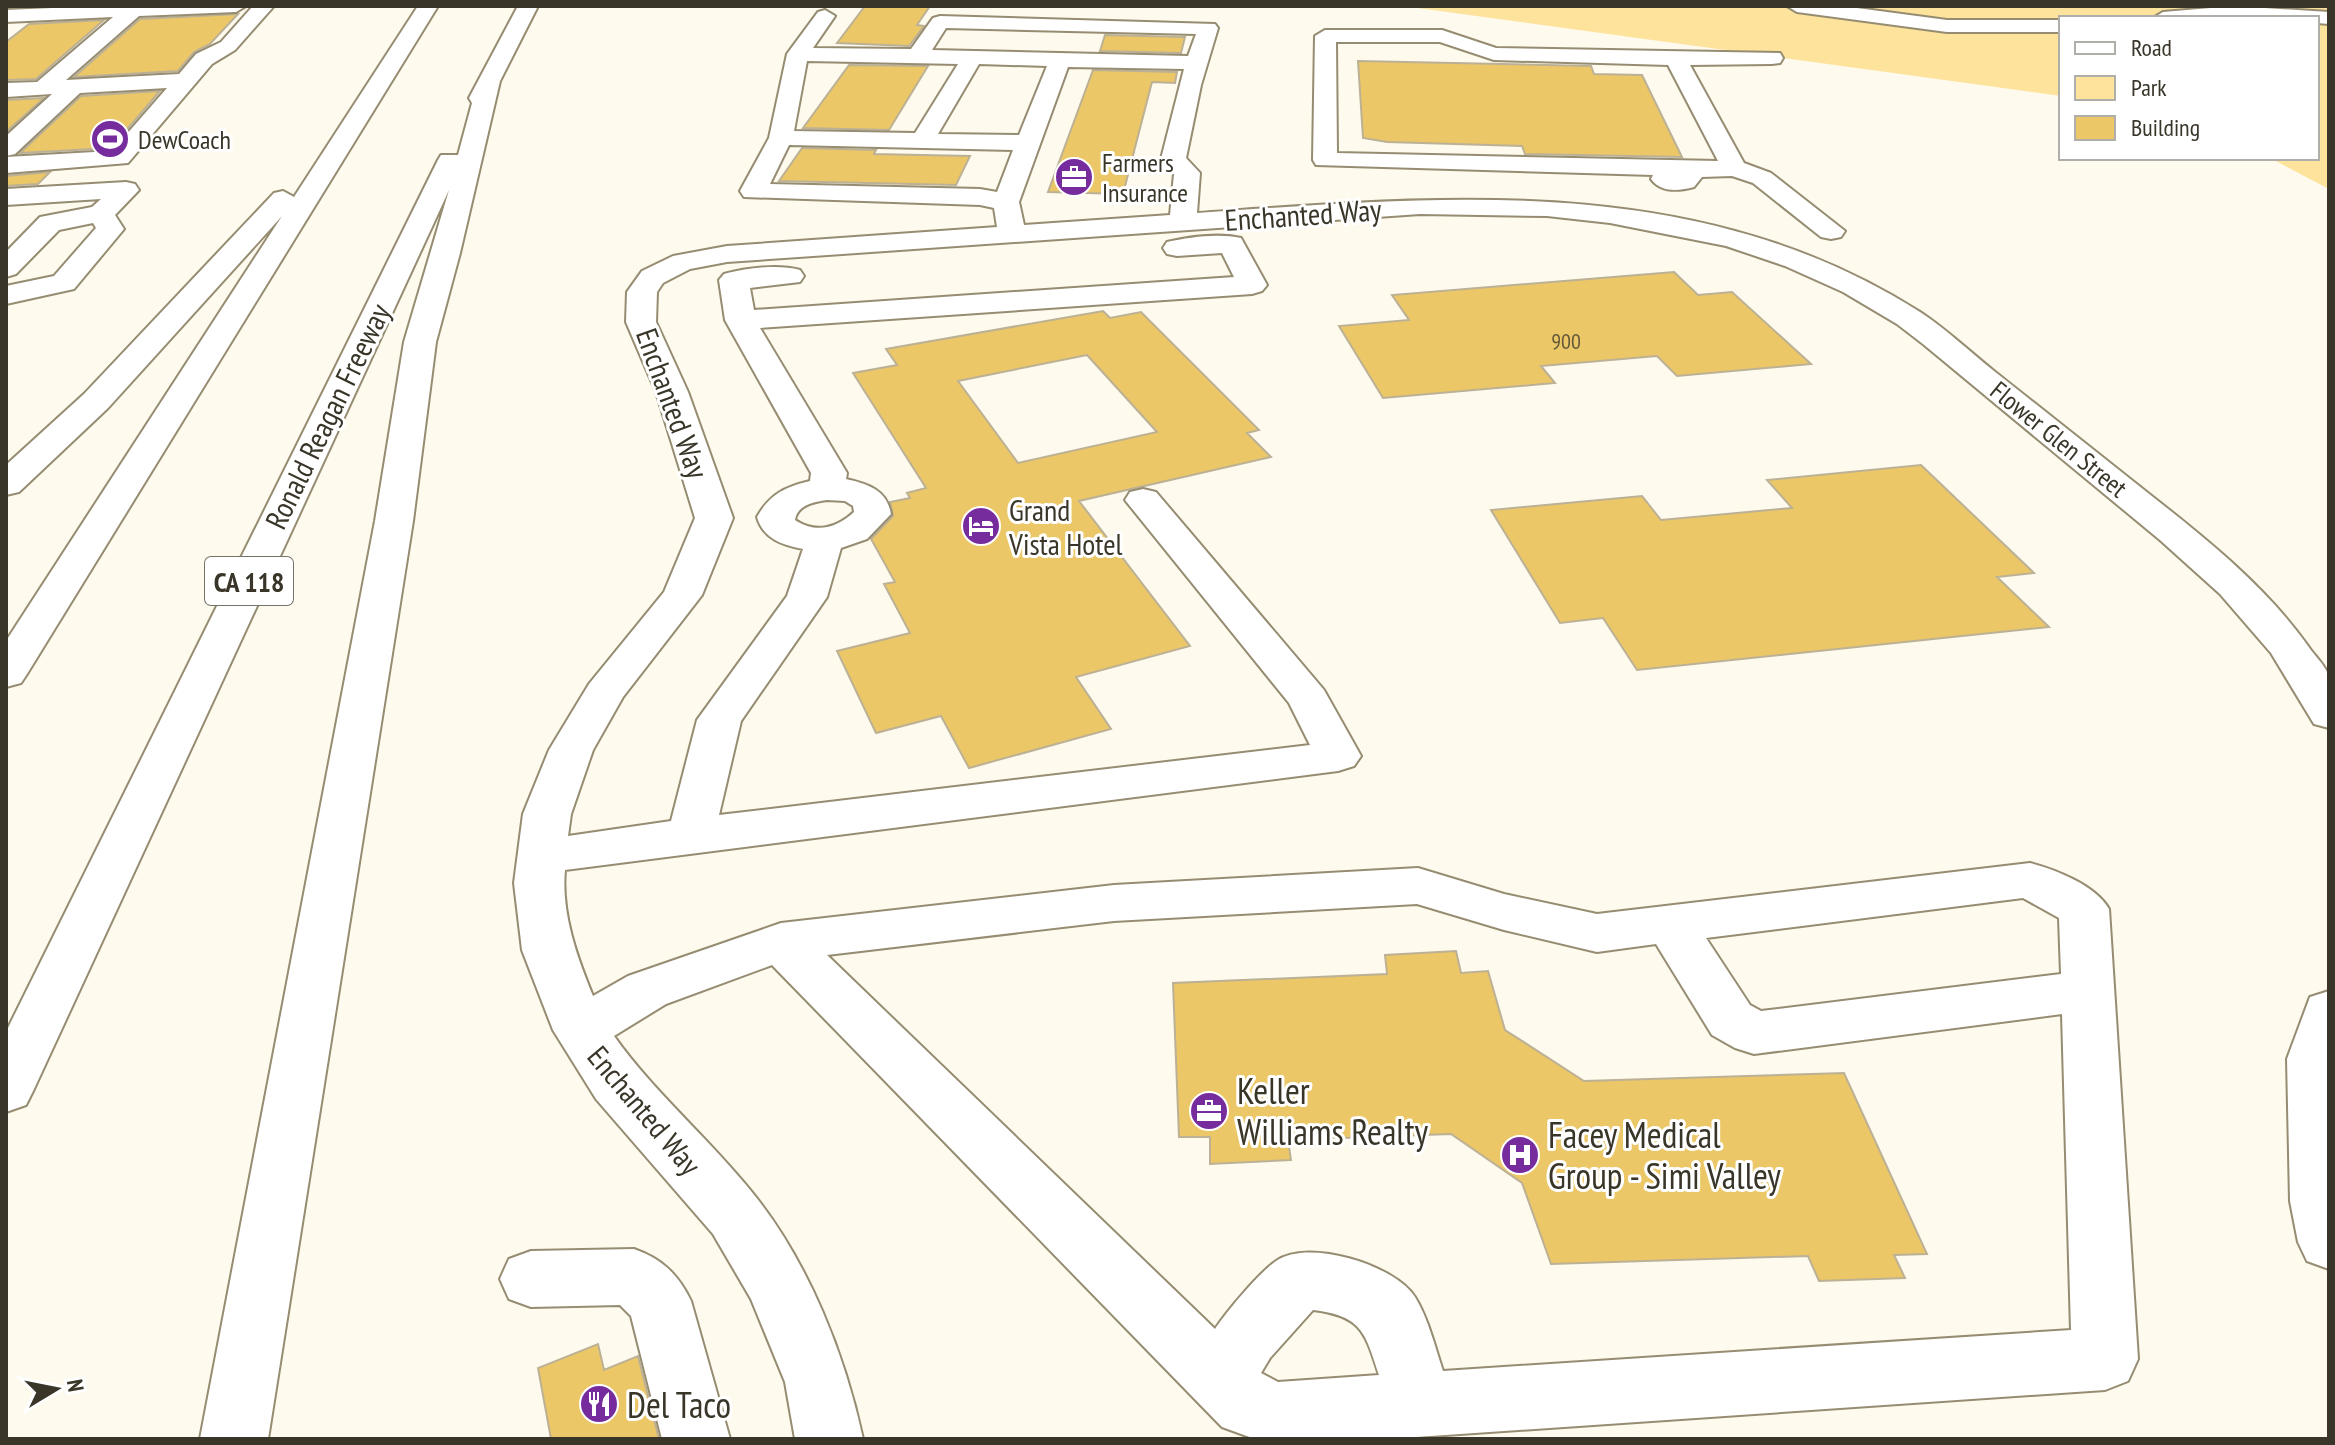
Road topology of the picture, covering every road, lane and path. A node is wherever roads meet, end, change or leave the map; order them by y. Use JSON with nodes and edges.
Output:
{"nodes":[{"id":1,"x":236,"y":6,"type":"edge"},
{"id":2,"x":264,"y":6,"type":"edge"},
{"id":3,"x":428,"y":6,"type":"edge"},
{"id":4,"x":528,"y":6,"type":"edge"},
{"id":5,"x":1797,"y":6,"type":"edge"},
{"id":6,"x":133,"y":11,"type":"junction"},
{"id":7,"x":7,"y":16,"type":"edge"},
{"id":8,"x":825,"y":16,"type":"dead end"},
{"id":9,"x":2187,"y":16,"type":"edge"},
{"id":10,"x":2297,"y":16,"type":"edge"},
{"id":11,"x":2059,"y":26,"type":"edge"},
{"id":12,"x":798,"y":54,"type":"junction"},
{"id":13,"x":917,"y":56,"type":"junction"},
{"id":14,"x":972,"y":58,"type":"junction"},
{"id":15,"x":1772,"y":58,"type":"dead end"},
{"id":16,"x":1676,"y":59,"type":"junction"},
{"id":17,"x":1060,"y":60,"type":"junction"},
{"id":18,"x":1197,"y":63,"type":"junction"},
{"id":19,"x":491,"y":73,"type":"junction"},
{"id":20,"x":186,"y":80,"type":"junction"},
{"id":21,"x":74,"y":86,"type":"junction"},
{"id":22,"x":43,"y":88,"type":"junction"},
{"id":23,"x":6,"y":90,"type":"edge"},
{"id":24,"x":367,"y":105,"type":"junction"},
{"id":25,"x":781,"y":138,"type":"junction"},
{"id":26,"x":922,"y":141,"type":"junction"},
{"id":27,"x":1028,"y":143,"type":"junction"},
{"id":28,"x":6,"y":149,"type":"edge"},
{"id":29,"x":6,"y":165,"type":"edge"},
{"id":30,"x":1734,"y":168,"type":"junction"},
{"id":31,"x":1678,"y":176,"type":"junction"},
{"id":32,"x":6,"y":197,"type":"edge"},
{"id":33,"x":101,"y":214,"type":"junction"},
{"id":34,"x":1009,"y":218,"type":"junction"},
{"id":35,"x":1642,"y":219,"type":"junction"},
{"id":36,"x":1183,"y":222,"type":"junction"},
{"id":37,"x":1831,"y":231,"type":"dead end"},
{"id":38,"x":1730,"y":239,"type":"joint"},
{"id":39,"x":9,"y":291,"type":"edge"},
{"id":40,"x":740,"y":320,"type":"junction"},
{"id":41,"x":6,"y":484,"type":"edge"},
{"id":42,"x":827,"y":489,"type":"junction"},
{"id":43,"x":1143,"y":500,"type":"dead end"},
{"id":44,"x":776,"y":517,"type":"junction"},
{"id":45,"x":714,"y":518,"type":"junction"},
{"id":46,"x":825,"y":539,"type":"junction"},
{"id":47,"x":6,"y":674,"type":"edge"},
{"id":48,"x":2329,"y":714,"type":"edge"},
{"id":49,"x":691,"y":835,"type":"junction"},
{"id":50,"x":542,"y":856,"type":"junction"},
{"id":51,"x":1670,"y":924,"type":"junction"},
{"id":52,"x":781,"y":942,"type":"junction"},
{"id":53,"x":2087,"y":991,"type":"junction"},
{"id":54,"x":2329,"y":1012,"type":"edge"},
{"id":55,"x":580,"y":1030,"type":"junction"},
{"id":56,"x":6,"y":1089,"type":"edge"},
{"id":57,"x":2329,"y":1242,"type":"edge"},
{"id":58,"x":531,"y":1279,"type":"dead end"},
{"id":59,"x":1221,"y":1379,"type":"junction"},
{"id":60,"x":1422,"y":1405,"type":"junction"},
{"id":61,"x":234,"y":1439,"type":"edge"},
{"id":62,"x":696,"y":1439,"type":"edge"},
{"id":63,"x":829,"y":1439,"type":"edge"}],
"edges":[{"from":1,"to":6,"type":"main road"},
{"from":2,"to":20,"type":"main road"},
{"from":3,"to":24,"type":"main road"},
{"from":4,"to":19,"type":"main road","name":"Ronald Reagan Freeway","number":"CA 118"},
{"from":5,"to":11,"type":"main road"},
{"from":6,"to":7,"type":"main road"},
{"from":6,"to":22,"type":"main road"},
{"from":8,"to":12,"type":"main road"},
{"from":9,"to":10,"type":"main road"},
{"from":12,"to":13,"type":"main road"},
{"from":12,"to":25,"type":"main road"},
{"from":13,"to":14,"type":"main road"},
{"from":13,"to":18,"type":"main road"},
{"from":14,"to":17,"type":"main road"},
{"from":14,"to":26,"type":"main road"},
{"from":15,"to":16,"type":"main road"},
{"from":16,"to":30,"type":"main road"},
{"from":16,"to":31,"type":"main road"},
{"from":17,"to":18,"type":"main road"},
{"from":17,"to":27,"type":"main road"},
{"from":18,"to":36,"type":"main road"},
{"from":19,"to":56,"type":"main road","name":"Ronald Reagan Freeway","number":"CA 118"},
{"from":19,"to":61,"type":"main road"},
{"from":20,"to":21,"type":"main road"},
{"from":20,"to":29,"type":"main road"},
{"from":21,"to":22,"type":"main road"},
{"from":21,"to":28,"type":"main road"},
{"from":22,"to":23,"type":"main road"},
{"from":24,"to":41,"type":"main road"},
{"from":24,"to":47,"type":"main road"},
{"from":25,"to":26,"type":"main road"},
{"from":25,"to":34,"type":"main road"},
{"from":26,"to":27,"type":"main road"},
{"from":27,"to":34,"type":"main road"},
{"from":30,"to":31,"type":"main road"},
{"from":30,"to":37,"type":"main road"},
{"from":31,"to":35,"type":"main road"},
{"from":32,"to":33,"type":"main road"},
{"from":33,"to":39,"type":"main road"},
{"from":33,"to":39,"type":"main road"},
{"from":34,"to":36,"type":"main road","name":"Enchanted Way"},
{"from":34,"to":45,"type":"main road","name":"Enchanted Way"},
{"from":35,"to":36,"type":"main road","name":"Enchanted Way"},
{"from":35,"to":38,"type":"main road","name":"Enchanted Way"},
{"from":38,"to":48,"type":"main road","name":"Flower Glen Street"},
{"from":40,"to":40,"type":"main road"},
{"from":40,"to":42,"type":"main road"},
{"from":42,"to":44,"type":"main road"},
{"from":42,"to":46,"type":"main road"},
{"from":43,"to":49,"type":"main road"},
{"from":44,"to":45,"type":"main road"},
{"from":44,"to":46,"type":"main road"},
{"from":45,"to":50,"type":"main road","name":"Enchanted Way"},
{"from":46,"to":49,"type":"main road"},
{"from":49,"to":50,"type":"main road"},
{"from":50,"to":55,"type":"main road","name":"Enchanted Way"},
{"from":51,"to":52,"type":"main road"},
{"from":51,"to":53,"type":"main road"},
{"from":51,"to":53,"type":"main road"},
{"from":52,"to":55,"type":"main road"},
{"from":52,"to":59,"type":"main road"},
{"from":53,"to":60,"type":"main road"},
{"from":54,"to":57,"type":"main road"},
{"from":55,"to":63,"type":"main road","name":"Enchanted Way"},
{"from":58,"to":62,"type":"main road"},
{"from":59,"to":60,"type":"main road"},
{"from":59,"to":60,"type":"main road"}]}
